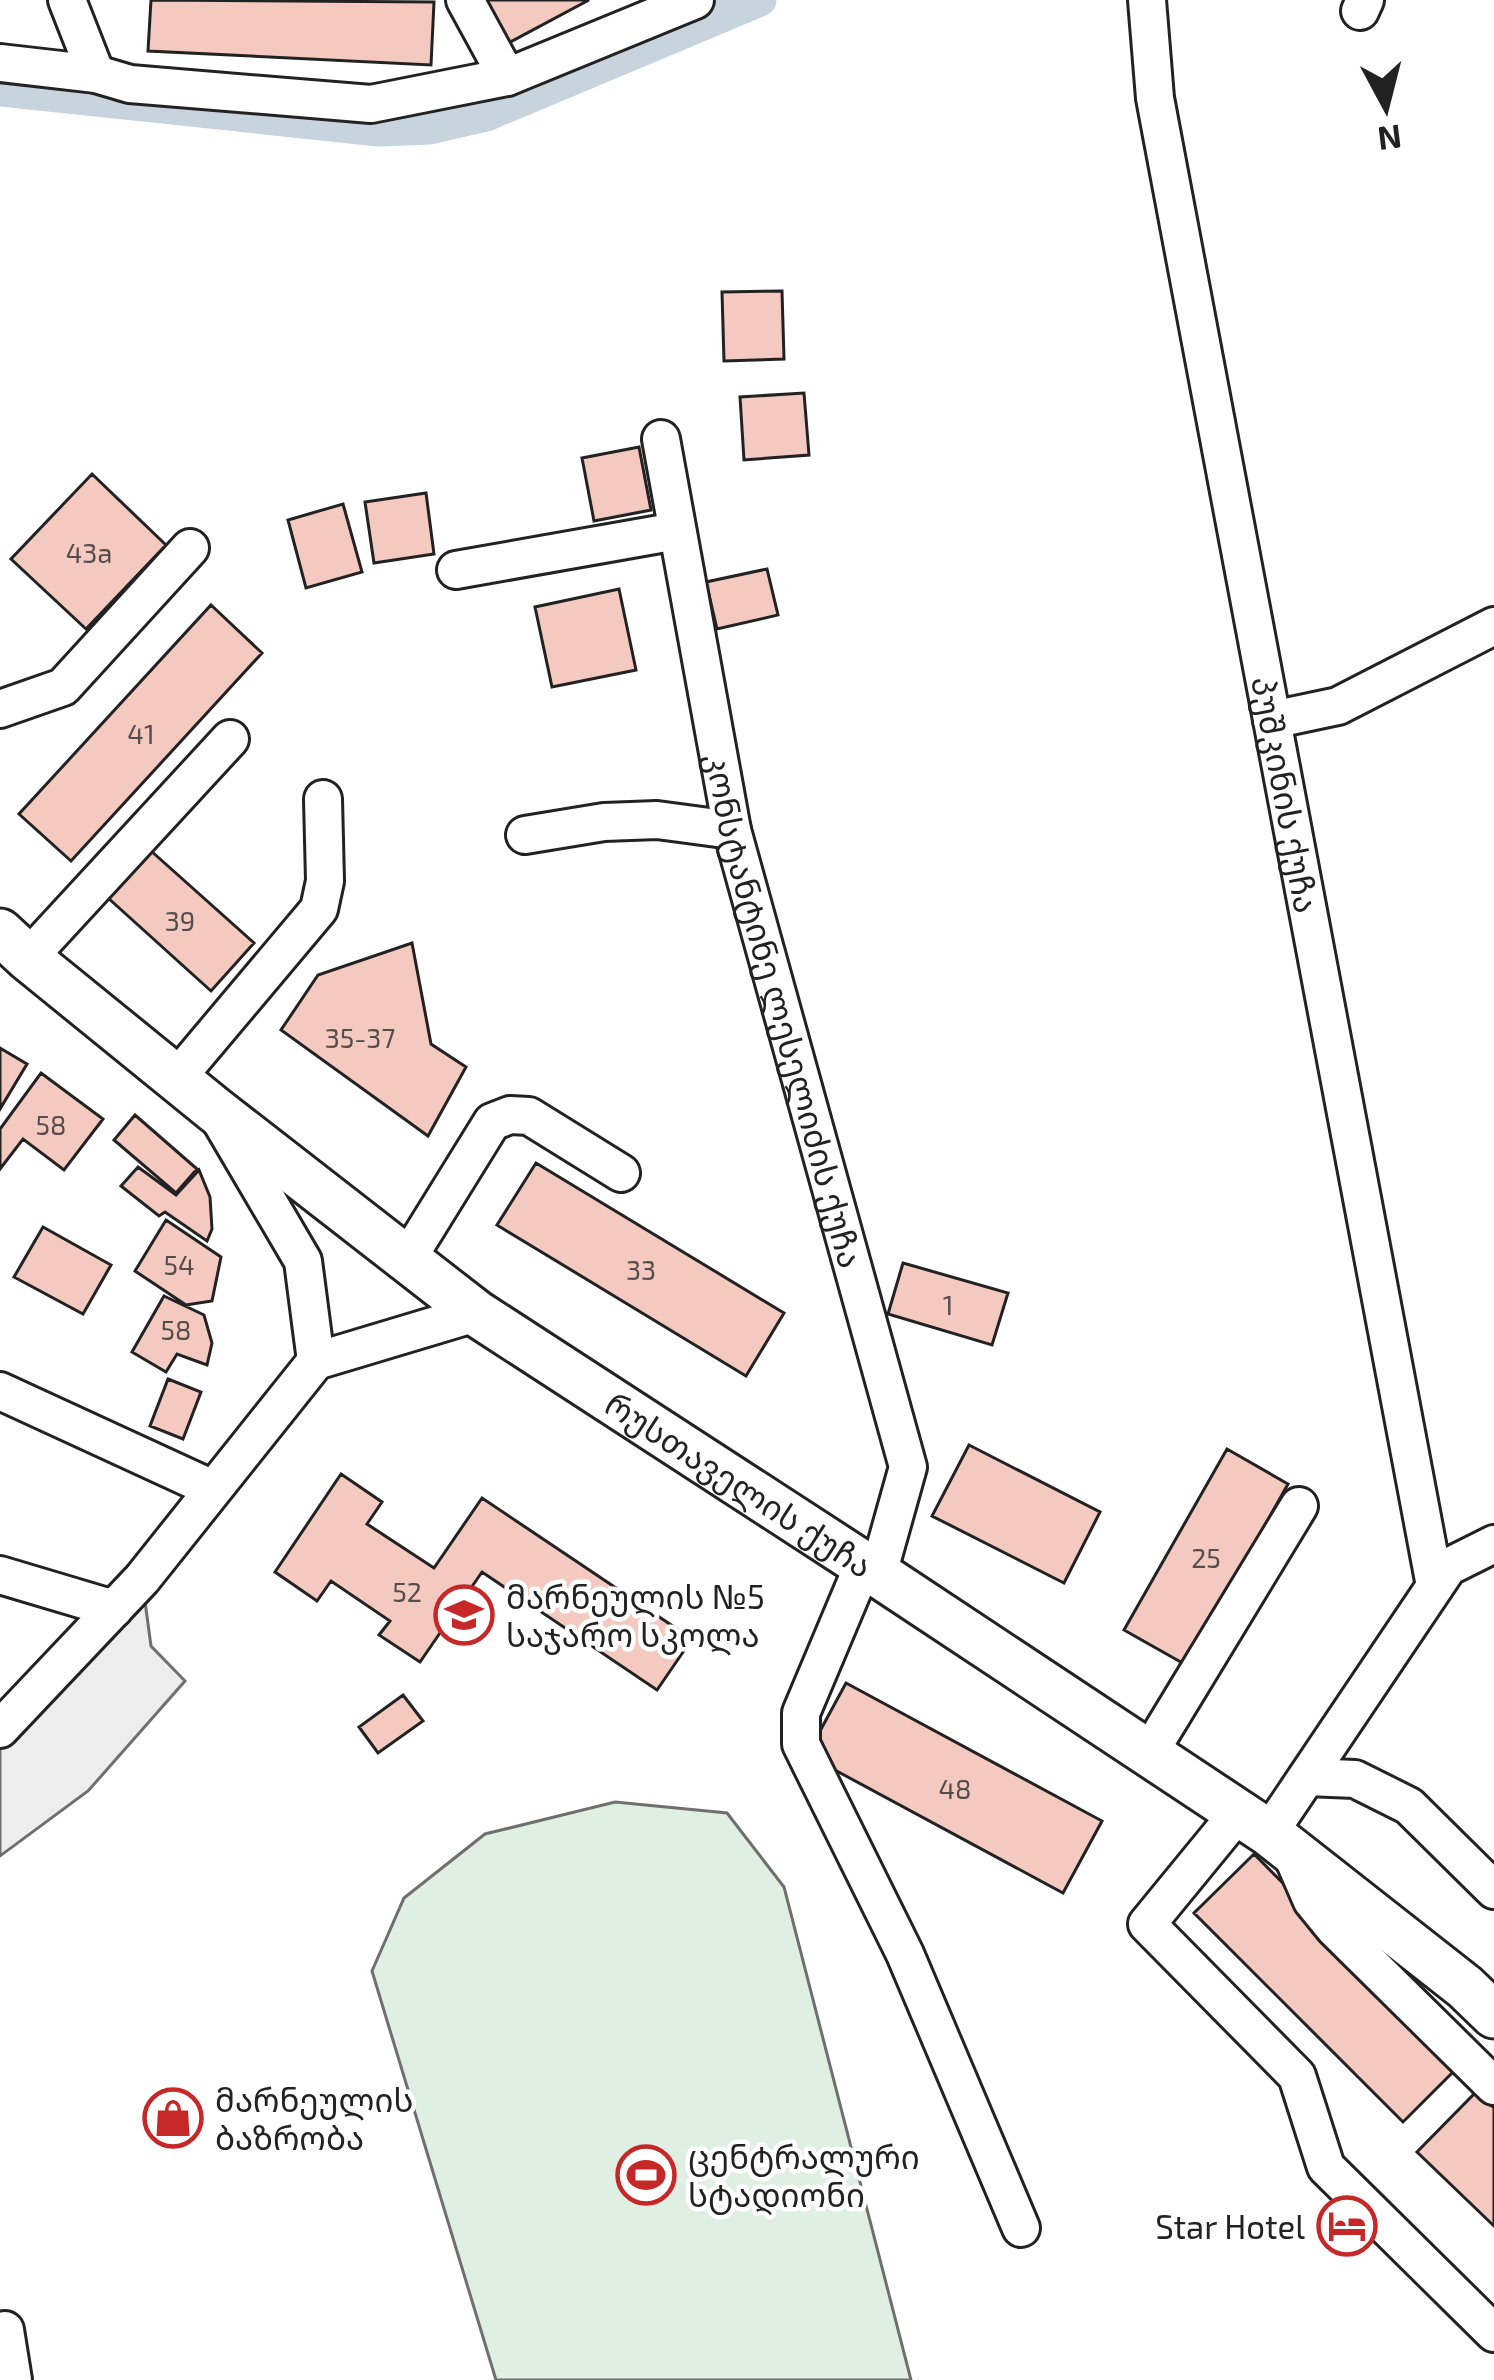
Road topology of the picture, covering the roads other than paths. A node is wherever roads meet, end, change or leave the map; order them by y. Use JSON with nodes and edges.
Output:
{"nodes":[{"id":1,"x":67,"y":0,"type":"edge"},
{"id":2,"x":465,"y":0,"type":"edge"},
{"id":3,"x":695,"y":0,"type":"edge"},
{"id":4,"x":1147,"y":0,"type":"edge"},
{"id":5,"x":0,"y":63,"type":"edge"},
{"id":6,"x":96,"y":74,"type":"junction"},
{"id":7,"x":507,"y":76,"type":"junction"},
{"id":8,"x":661,"y":439,"type":"dead end"},
{"id":9,"x":676,"y":531,"type":"junction"},
{"id":10,"x":190,"y":548,"type":"dead end"},
{"id":11,"x":455,"y":570,"type":"dead end"},
{"id":12,"x":1494,"y":626,"type":"edge"},
{"id":13,"x":0,"y":709,"type":"edge"},
{"id":14,"x":1272,"y":720,"type":"junction"},
{"id":15,"x":230,"y":739,"type":"dead end"},
{"id":16,"x":323,"y":800,"type":"dead end"},
{"id":17,"x":732,"y":830,"type":"junction"},
{"id":18,"x":525,"y":835,"type":"dead end"},
{"id":19,"x":14,"y":945,"type":"edge"},
{"id":20,"x":176,"y":1078,"type":"junction"},
{"id":21,"x":214,"y":1110,"type":"junction"},
{"id":22,"x":621,"y":1173,"type":"dead end"},
{"id":23,"x":406,"y":1261,"type":"junction"},
{"id":24,"x":476,"y":1313,"type":"junction"},
{"id":25,"x":316,"y":1360,"type":"junction"},
{"id":26,"x":0,"y":1391,"type":"edge"},
{"id":27,"x":213,"y":1489,"type":"junction"},
{"id":28,"x":1299,"y":1506,"type":"dead end"},
{"id":29,"x":1494,"y":1544,"type":"edge"},
{"id":30,"x":870,"y":1570,"type":"junction"},
{"id":31,"x":0,"y":1575,"type":"edge"},
{"id":32,"x":1435,"y":1586,"type":"junction"},
{"id":33,"x":114,"y":1609,"type":"junction"},
{"id":34,"x":0,"y":1729,"type":"edge"},
{"id":35,"x":1149,"y":1754,"type":"junction"},
{"id":36,"x":1307,"y":1777,"type":"junction"},
{"id":37,"x":1265,"y":1832,"type":"junction"},
{"id":38,"x":1494,"y":1891,"type":"edge"},
{"id":39,"x":1494,"y":2015,"type":"edge"},
{"id":40,"x":1494,"y":2086,"type":"edge"},
{"id":41,"x":1021,"y":2228,"type":"dead end"},
{"id":42,"x":5,"y":2330,"type":"dead end"},
{"id":43,"x":1494,"y":2333,"type":"edge"},
{"id":44,"x":13,"y":2380,"type":"edge"}],
"edges":[{"from":1,"to":6,"type":"street"},
{"from":2,"to":7,"type":"street"},
{"from":3,"to":7,"type":"street"},
{"from":4,"to":14,"type":"street","name":"პუშკინის ქუჩა"},
{"from":5,"to":6,"type":"street"},
{"from":6,"to":7,"type":"street"},
{"from":8,"to":9,"type":"street","name":"კონსტანტინე ლესელიძის ქუჩა"},
{"from":9,"to":11,"type":"street"},
{"from":9,"to":17,"type":"street","name":"კონსტანტინე ლესელიძის ქუჩა"},
{"from":10,"to":13,"type":"street"},
{"from":12,"to":14,"type":"street"},
{"from":14,"to":32,"type":"street","name":"პუშკინის ქუჩა"},
{"from":15,"to":19,"type":"street"},
{"from":16,"to":20,"type":"street"},
{"from":17,"to":18,"type":"street"},
{"from":17,"to":30,"type":"street","name":"კონსტანტინე ლესელიძის ქუჩა"},
{"from":19,"to":20,"type":"main road","name":"რუსთაველის ქუჩა"},
{"from":20,"to":21,"type":"main road","name":"რუსთაველის ქუჩა"},
{"from":21,"to":23,"type":"main road","name":"რუსთაველის ქუჩა"},
{"from":21,"to":25,"type":"street"},
{"from":22,"to":23,"type":"street"},
{"from":23,"to":24,"type":"main road","name":"რუსთაველის ქუჩა"},
{"from":24,"to":25,"type":"street"},
{"from":24,"to":30,"type":"main road","name":"რუსთაველის ქუჩა"},
{"from":25,"to":27,"type":"street"},
{"from":26,"to":27,"type":"street"},
{"from":27,"to":33,"type":"street"},
{"from":28,"to":35,"type":"street"},
{"from":29,"to":32,"type":"street"},
{"from":30,"to":35,"type":"main road","name":"რუსთაველის ქუჩა"},
{"from":30,"to":41,"type":"street","name":"კონსტანტინე ლესელიძის ქუჩა"},
{"from":31,"to":33,"type":"street"},
{"from":32,"to":36,"type":"street"},
{"from":33,"to":34,"type":"street"},
{"from":35,"to":37,"type":"main road","name":"რუსთაველის ქუჩა"},
{"from":36,"to":37,"type":"street"},
{"from":36,"to":38,"type":"street"},
{"from":37,"to":39,"type":"main road","name":"რუსთაველის ქუჩა"},
{"from":37,"to":40,"type":"street"},
{"from":37,"to":43,"type":"street"},
{"from":42,"to":44,"type":"street"}]}
